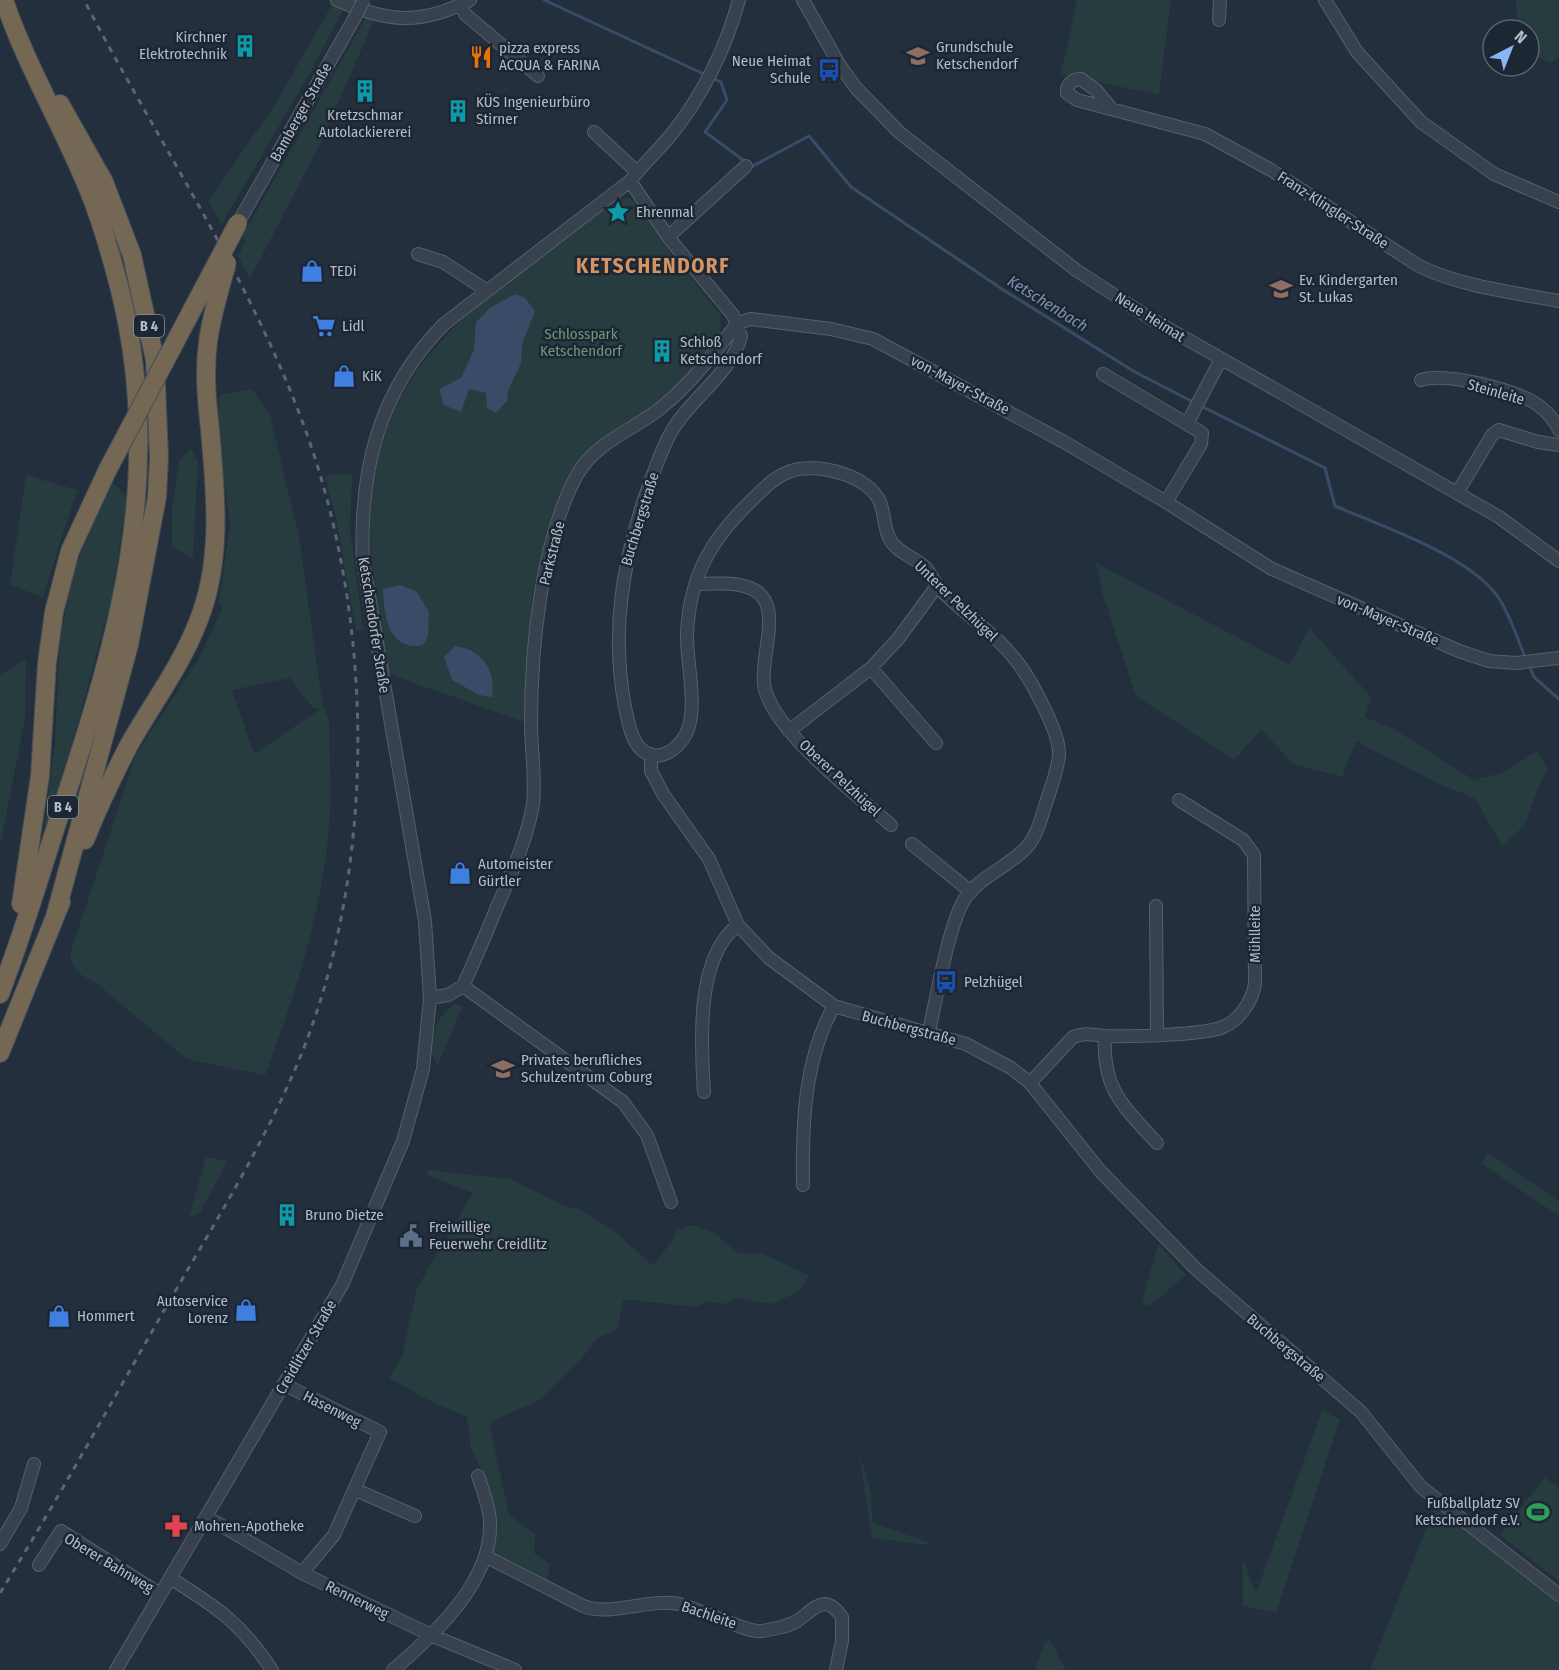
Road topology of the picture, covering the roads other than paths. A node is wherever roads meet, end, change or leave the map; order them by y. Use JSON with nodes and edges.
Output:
{"nodes":[{"id":1,"x":4,"y":0,"type":"edge"},
{"id":2,"x":337,"y":0,"type":"edge"},
{"id":3,"x":364,"y":0,"type":"edge"},
{"id":4,"x":739,"y":0,"type":"edge"},
{"id":5,"x":803,"y":0,"type":"edge"},
{"id":6,"x":1220,"y":0,"type":"edge"},
{"id":7,"x":1325,"y":0,"type":"edge"},
{"id":8,"x":465,"y":2,"type":"edge"},
{"id":9,"x":1219,"y":20,"type":"dead end"},
{"id":10,"x":538,"y":76,"type":"dead end"},
{"id":11,"x":1110,"y":108,"type":"dead end"},
{"id":12,"x":594,"y":132,"type":"dead end"},
{"id":13,"x":746,"y":166,"type":"dead end"},
{"id":14,"x":633,"y":176,"type":"junction"},
{"id":15,"x":1559,"y":202,"type":"edge"},
{"id":16,"x":238,"y":223,"type":"junction"},
{"id":17,"x":668,"y":237,"type":"junction"},
{"id":18,"x":417,"y":254,"type":"dead end"},
{"id":19,"x":486,"y":290,"type":"junction"},
{"id":20,"x":1559,"y":301,"type":"edge"},
{"id":21,"x":738,"y":323,"type":"junction"},
{"id":22,"x":1221,"y":359,"type":"junction"},
{"id":23,"x":1103,"y":374,"type":"dead end"},
{"id":24,"x":1421,"y":380,"type":"dead end"},
{"id":25,"x":1190,"y":417,"type":"junction"},
{"id":26,"x":1559,"y":430,"type":"edge"},
{"id":27,"x":1559,"y":445,"type":"edge"},
{"id":28,"x":1457,"y":493,"type":"junction"},
{"id":29,"x":1166,"y":502,"type":"junction"},
{"id":30,"x":1559,"y":561,"type":"edge"},
{"id":31,"x":696,"y":584,"type":"junction"},
{"id":32,"x":937,"y":586,"type":"junction"},
{"id":33,"x":1559,"y":658,"type":"edge"},
{"id":34,"x":871,"y":668,"type":"junction"},
{"id":35,"x":789,"y":731,"type":"junction"},
{"id":36,"x":936,"y":743,"type":"dead end"},
{"id":37,"x":651,"y":754,"type":"junction"},
{"id":38,"x":1179,"y":800,"type":"dead end"},
{"id":39,"x":891,"y":825,"type":"dead end"},
{"id":40,"x":912,"y":844,"type":"dead end"},
{"id":41,"x":971,"y":892,"type":"junction"},
{"id":42,"x":1156,"y":906,"type":"dead end"},
{"id":43,"x":56,"y":913,"type":"junction"},
{"id":44,"x":738,"y":925,"type":"junction"},
{"id":45,"x":9,"y":970,"type":"junction"},
{"id":46,"x":463,"y":986,"type":"junction"},
{"id":47,"x":0,"y":994,"type":"edge"},
{"id":48,"x":430,"y":998,"type":"junction"},
{"id":49,"x":834,"y":1006,"type":"junction"},
{"id":50,"x":929,"y":1032,"type":"junction"},
{"id":51,"x":1157,"y":1033,"type":"junction"},
{"id":52,"x":1106,"y":1036,"type":"junction"},
{"id":53,"x":0,"y":1053,"type":"edge"},
{"id":54,"x":1030,"y":1083,"type":"junction"},
{"id":55,"x":704,"y":1092,"type":"dead end"},
{"id":56,"x":1156,"y":1143,"type":"dead end"},
{"id":57,"x":803,"y":1185,"type":"dead end"},
{"id":58,"x":671,"y":1202,"type":"dead end"},
{"id":59,"x":285,"y":1385,"type":"junction"},
{"id":60,"x":34,"y":1464,"type":"dead end"},
{"id":61,"x":478,"y":1476,"type":"dead end"},
{"id":62,"x":356,"y":1490,"type":"junction"},
{"id":63,"x":415,"y":1516,"type":"dead end"},
{"id":64,"x":207,"y":1517,"type":"junction"},
{"id":65,"x":0,"y":1544,"type":"edge"},
{"id":66,"x":485,"y":1556,"type":"junction"},
{"id":67,"x":39,"y":1565,"type":"dead end"},
{"id":68,"x":302,"y":1573,"type":"junction"},
{"id":69,"x":170,"y":1578,"type":"junction"},
{"id":70,"x":160,"y":1594,"type":"junction"},
{"id":71,"x":1559,"y":1595,"type":"edge"},
{"id":72,"x":433,"y":1636,"type":"junction"},
{"id":73,"x":117,"y":1670,"type":"edge"},
{"id":74,"x":272,"y":1670,"type":"edge"},
{"id":75,"x":393,"y":1670,"type":"edge"},
{"id":76,"x":515,"y":1670,"type":"edge"},
{"id":77,"x":836,"y":1670,"type":"edge"}],
"edges":[{"from":1,"to":43,"type":"highway","number":"B 4"},
{"from":1,"to":45,"type":"highway","number":"B 4"},
{"from":2,"to":8,"type":"street"},
{"from":3,"to":16,"type":"street","name":"Bamberger Straße","bridge":true},
{"from":4,"to":14,"type":"street","name":"Ketschendorfer Straße"},
{"from":5,"to":22,"type":"street","name":"Neue Heimat"},
{"from":6,"to":9,"type":"street"},
{"from":7,"to":15,"type":"street"},
{"from":8,"to":10,"type":"street"},
{"from":11,"to":20,"type":"street","name":"Franz-Klingler-Straße"},
{"from":12,"to":14,"type":"street"},
{"from":13,"to":17,"type":"street"},
{"from":14,"to":17,"type":"street"},
{"from":14,"to":19,"type":"street","name":"Ketschendorfer Straße"},
{"from":16,"to":43,"type":"highway","bridge":true},
{"from":16,"to":45,"type":"highway","bridge":true},
{"from":17,"to":21,"type":"street"},
{"from":18,"to":19,"type":"street"},
{"from":19,"to":48,"type":"street","name":"Ketschendorfer Straße"},
{"from":21,"to":29,"type":"street","name":"von-Mayer-Straße"},
{"from":21,"to":37,"type":"street","name":"Buchbergstraße"},
{"from":21,"to":46,"type":"street","name":"Parkstraße"},
{"from":22,"to":25,"type":"street"},
{"from":22,"to":28,"type":"street","name":"Neue Heimat"},
{"from":23,"to":25,"type":"street"},
{"from":24,"to":26,"type":"street","name":"Steinleite"},
{"from":25,"to":29,"type":"street"},
{"from":27,"to":28,"type":"street"},
{"from":28,"to":30,"type":"street","name":"Neue Heimat"},
{"from":29,"to":33,"type":"street","name":"von-Mayer-Straße"},
{"from":31,"to":32,"type":"street","name":"Unterer Pelzhügel"},
{"from":31,"to":35,"type":"street","name":"Oberer Pelzhügel"},
{"from":31,"to":37,"type":"street","name":"Unterer Pelzhügel"},
{"from":32,"to":34,"type":"street","name":"Oberer Pelzhügel"},
{"from":32,"to":41,"type":"street","name":"Unterer Pelzhügel"},
{"from":34,"to":35,"type":"street","name":"Oberer Pelzhügel"},
{"from":34,"to":36,"type":"street"},
{"from":35,"to":39,"type":"street","name":"Oberer Pelzhügel"},
{"from":37,"to":44,"type":"street","name":"Buchbergstraße"},
{"from":38,"to":51,"type":"street","name":"Mühlleite"},
{"from":40,"to":41,"type":"street"},
{"from":41,"to":50,"type":"street","name":"Unterer Pelzhügel"},
{"from":42,"to":51,"type":"street"},
{"from":43,"to":53,"type":"highway","number":"B 4"},
{"from":44,"to":49,"type":"street","name":"Buchbergstraße"},
{"from":44,"to":55,"type":"street"},
{"from":45,"to":47,"type":"highway","number":"B 4"},
{"from":46,"to":48,"type":"street"},
{"from":46,"to":58,"type":"street"},
{"from":48,"to":59,"type":"street","name":"Creidlitzer Straße"},
{"from":49,"to":50,"type":"street","name":"Buchbergstraße"},
{"from":49,"to":57,"type":"street"},
{"from":50,"to":54,"type":"street","name":"Buchbergstraße"},
{"from":51,"to":52,"type":"street","name":"Mühlleite"},
{"from":52,"to":54,"type":"street","name":"Mühlleite"},
{"from":52,"to":56,"type":"street"},
{"from":54,"to":71,"type":"street","name":"Buchbergstraße"},
{"from":59,"to":62,"type":"street","name":"Hasenweg"},
{"from":59,"to":64,"type":"street","name":"Creidlitzer Straße"},
{"from":60,"to":65,"type":"street"},
{"from":61,"to":66,"type":"street"},
{"from":62,"to":63,"type":"street"},
{"from":62,"to":68,"type":"street"},
{"from":64,"to":68,"type":"street","name":"Rennerweg"},
{"from":64,"to":69,"type":"street","name":"Creidlitzer Straße"},
{"from":66,"to":72,"type":"street"},
{"from":66,"to":77,"type":"street","name":"Bachleite"},
{"from":67,"to":70,"type":"street","name":"Oberer Bahnweg"},
{"from":68,"to":72,"type":"street","name":"Rennerweg"},
{"from":69,"to":70,"type":"street","name":"Creidlitzer Straße"},
{"from":69,"to":74,"type":"street"},
{"from":70,"to":73,"type":"street","name":"Creidlitzer Straße"},
{"from":72,"to":75,"type":"street"},
{"from":72,"to":76,"type":"street","name":"Rennerweg"}]}
